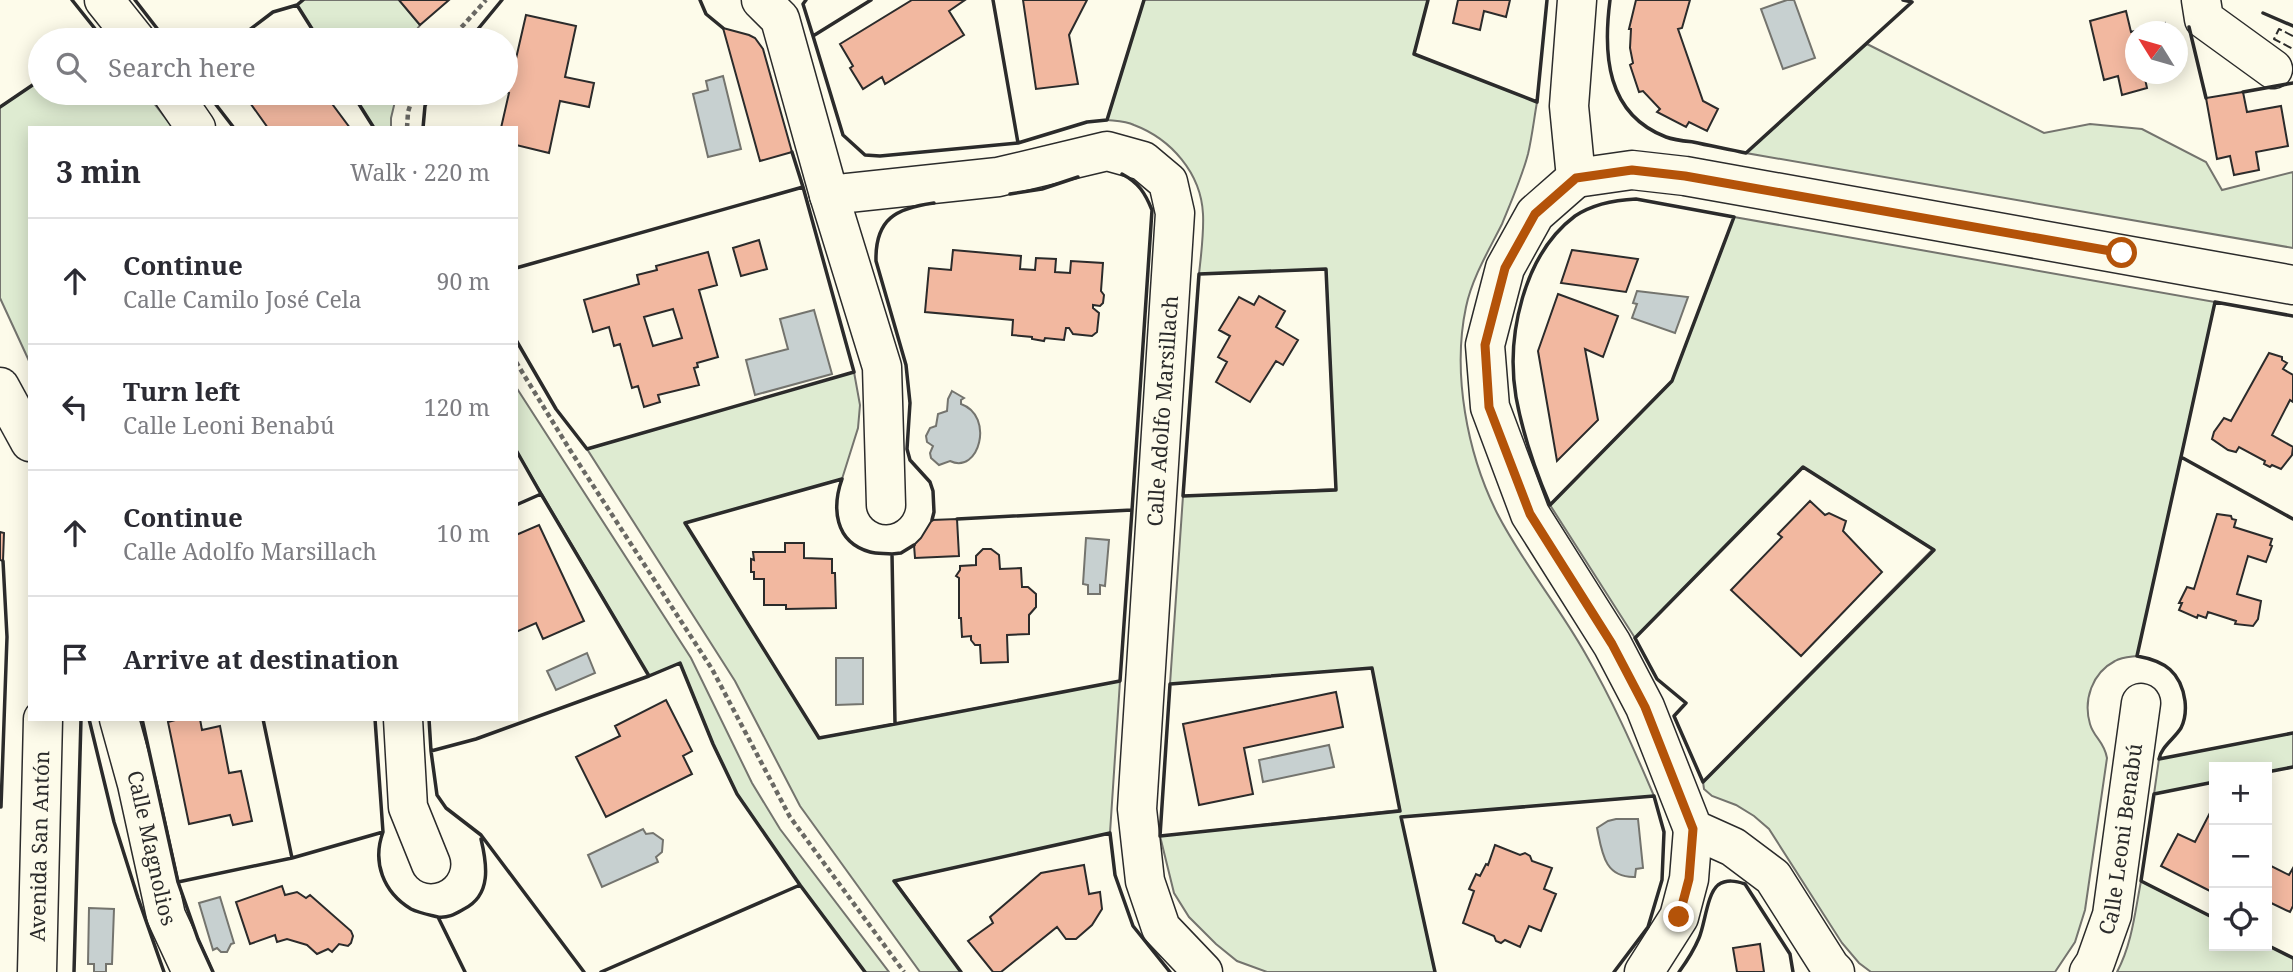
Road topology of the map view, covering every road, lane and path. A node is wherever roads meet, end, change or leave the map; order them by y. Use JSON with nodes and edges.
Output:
{"nodes":[{"id":1,"x":104,"y":0,"type":"edge"},
{"id":2,"x":486,"y":0,"type":"edge"},
{"id":3,"x":761,"y":0,"type":"edge"},
{"id":4,"x":1577,"y":0,"type":"edge"},
{"id":5,"x":2201,"y":0,"type":"edge"},
{"id":6,"x":126,"y":28,"type":"edge"},
{"id":7,"x":461,"y":28,"type":"edge"},
{"id":8,"x":2273,"y":69,"type":"dead end"},
{"id":9,"x":180,"y":105,"type":"edge"},
{"id":10,"x":410,"y":105,"type":"edge"},
{"id":11,"x":195,"y":126,"type":"edge"},
{"id":12,"x":407,"y":126,"type":"edge"},
{"id":13,"x":1576,"y":178,"type":"junction"},
{"id":14,"x":829,"y":195,"type":"junction"},
{"id":15,"x":2293,"y":285,"type":"edge"},
{"id":16,"x":518,"y":365,"type":"edge"},
{"id":17,"x":0,"y":387,"type":"edge"},
{"id":18,"x":28,"y":438,"type":"edge"},
{"id":19,"x":886,"y":505,"type":"dead end"},
{"id":20,"x":2141,"y":703,"type":"dead end"},
{"id":21,"x":43,"y":721,"type":"edge"},
{"id":22,"x":120,"y":721,"type":"edge"},
{"id":23,"x":403,"y":721,"type":"edge"},
{"id":24,"x":1693,"y":829,"type":"junction"},
{"id":25,"x":431,"y":864,"type":"dead end"},
{"id":26,"x":37,"y":972,"type":"edge"},
{"id":27,"x":192,"y":972,"type":"edge"},
{"id":28,"x":904,"y":972,"type":"edge"},
{"id":29,"x":1203,"y":972,"type":"edge"},
{"id":30,"x":1644,"y":972,"type":"edge"},
{"id":31,"x":1835,"y":972,"type":"edge"},
{"id":32,"x":2089,"y":972,"type":"edge"}],
"edges":[{"from":1,"to":6,"type":"street"},
{"from":2,"to":7,"type":"path"},
{"from":3,"to":14,"type":"street"},
{"from":4,"to":13,"type":"street"},
{"from":5,"to":8,"type":"street"},
{"from":9,"to":11,"type":"street"},
{"from":10,"to":12,"type":"path"},
{"from":13,"to":15,"type":"street"},
{"from":13,"to":24,"type":"street"},
{"from":14,"to":19,"type":"street"},
{"from":14,"to":29,"type":"street","name":"Calle Adolfo Marsillach"},
{"from":16,"to":28,"type":"path"},
{"from":17,"to":18,"type":"street"},
{"from":20,"to":32,"type":"street","name":"Calle Leoni Benabú"},
{"from":21,"to":26,"type":"street","name":"Avenida San Antón"},
{"from":22,"to":27,"type":"street","name":"Calle Magnolios"},
{"from":23,"to":25,"type":"street"},
{"from":24,"to":30,"type":"street"},
{"from":24,"to":31,"type":"street"}]}
